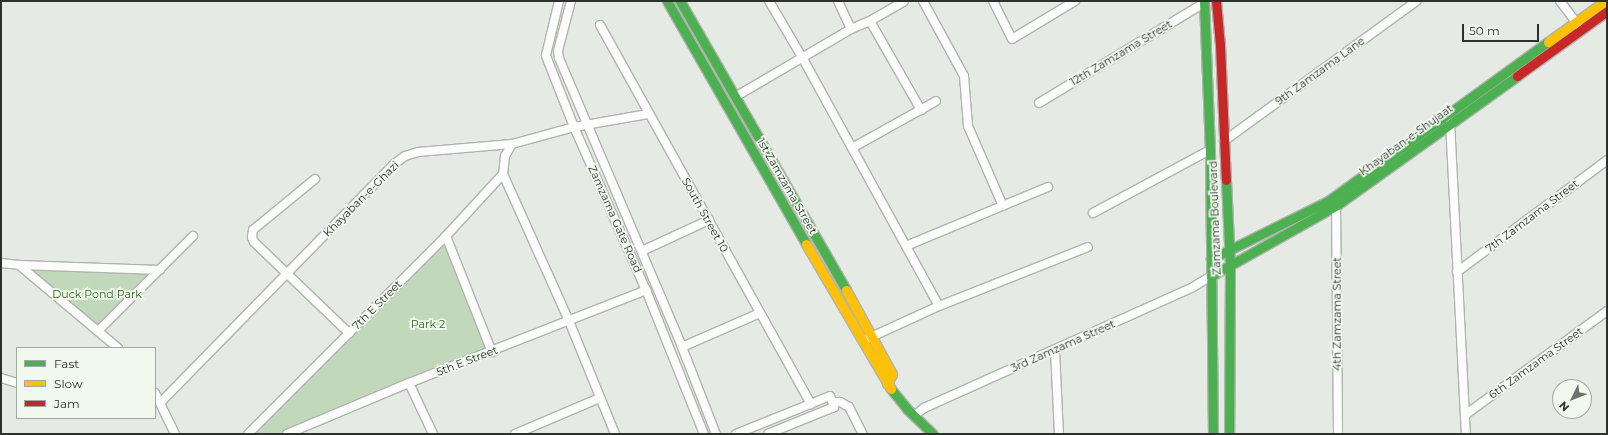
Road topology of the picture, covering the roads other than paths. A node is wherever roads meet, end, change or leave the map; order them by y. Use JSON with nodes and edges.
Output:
{"nodes":[{"id":1,"x":559,"y":1,"type":"edge"},
{"id":2,"x":571,"y":1,"type":"edge"},
{"id":3,"x":667,"y":1,"type":"edge"},
{"id":4,"x":680,"y":1,"type":"edge"},
{"id":5,"x":769,"y":1,"type":"edge"},
{"id":6,"x":838,"y":1,"type":"edge"},
{"id":7,"x":904,"y":1,"type":"edge"},
{"id":8,"x":923,"y":1,"type":"edge"},
{"id":9,"x":993,"y":1,"type":"edge"},
{"id":10,"x":1075,"y":1,"type":"edge"},
{"id":11,"x":1216,"y":1,"type":"edge"},
{"id":12,"x":1417,"y":1,"type":"edge"},
{"id":13,"x":1560,"y":1,"type":"edge"},
{"id":14,"x":1605,"y":1,"type":"edge"},
{"id":15,"x":1204,"y":2,"type":"edge"},
{"id":16,"x":1607,"y":11,"type":"edge"},
{"id":17,"x":870,"y":20,"type":"junction"},
{"id":18,"x":600,"y":25,"type":"dead end"},
{"id":19,"x":1579,"y":26,"type":"junction"},
{"id":20,"x":851,"y":29,"type":"junction"},
{"id":21,"x":708,"y":50,"type":"junction"},
{"id":22,"x":699,"y":56,"type":"junction"},
{"id":23,"x":802,"y":57,"type":"junction"},
{"id":24,"x":734,"y":97,"type":"junction"},
{"id":25,"x":936,"y":101,"type":"dead end"},
{"id":26,"x":1039,"y":103,"type":"dead end"},
{"id":27,"x":921,"y":110,"type":"junction"},
{"id":28,"x":648,"y":114,"type":"junction"},
{"id":29,"x":1450,"y":114,"type":"junction"},
{"id":30,"x":1450,"y":124,"type":"junction"},
{"id":31,"x":589,"y":125,"type":"junction"},
{"id":32,"x":574,"y":127,"type":"junction"},
{"id":33,"x":1224,"y":140,"type":"junction"},
{"id":34,"x":512,"y":144,"type":"junction"},
{"id":35,"x":852,"y":148,"type":"junction"},
{"id":36,"x":1210,"y":150,"type":"junction"},
{"id":37,"x":768,"y":156,"type":"junction"},
{"id":38,"x":1607,"y":160,"type":"edge"},
{"id":39,"x":759,"y":161,"type":"junction"},
{"id":40,"x":503,"y":174,"type":"junction"},
{"id":41,"x":315,"y":179,"type":"dead end"},
{"id":42,"x":1048,"y":187,"type":"dead end"},
{"id":43,"x":1336,"y":195,"type":"junction"},
{"id":44,"x":1337,"y":205,"type":"junction"},
{"id":45,"x":1003,"y":206,"type":"junction"},
{"id":46,"x":1093,"y":213,"type":"dead end"},
{"id":47,"x":709,"y":220,"type":"junction"},
{"id":48,"x":193,"y":236,"type":"dead end"},
{"id":49,"x":446,"y":236,"type":"junction"},
{"id":50,"x":906,"y":246,"type":"junction"},
{"id":51,"x":1088,"y":247,"type":"dead end"},
{"id":52,"x":1229,"y":250,"type":"junction"},
{"id":53,"x":642,"y":251,"type":"junction"},
{"id":54,"x":1211,"y":259,"type":"junction"},
{"id":55,"x":1,"y":262,"type":"edge"},
{"id":56,"x":19,"y":265,"type":"junction"},
{"id":57,"x":1230,"y":265,"type":"junction"},
{"id":58,"x":160,"y":270,"type":"junction"},
{"id":59,"x":1457,"y":272,"type":"junction"},
{"id":60,"x":287,"y":274,"type":"junction"},
{"id":61,"x":1211,"y":276,"type":"junction"},
{"id":62,"x":842,"y":284,"type":"junction"},
{"id":63,"x":646,"y":290,"type":"junction"},
{"id":64,"x":833,"y":290,"type":"junction"},
{"id":65,"x":939,"y":306,"type":"junction"},
{"id":66,"x":1607,"y":311,"type":"edge"},
{"id":67,"x":760,"y":313,"type":"junction"},
{"id":68,"x":569,"y":321,"type":"junction"},
{"id":69,"x":99,"y":330,"type":"junction"},
{"id":70,"x":349,"y":333,"type":"junction"},
{"id":71,"x":872,"y":336,"type":"junction"},
{"id":72,"x":862,"y":341,"type":"junction"},
{"id":73,"x":117,"y":347,"type":"edge"},
{"id":74,"x":682,"y":347,"type":"junction"},
{"id":75,"x":1055,"y":350,"type":"junction"},
{"id":76,"x":492,"y":352,"type":"junction"},
{"id":77,"x":692,"y":372,"type":"junction"},
{"id":78,"x":681,"y":376,"type":"junction"},
{"id":79,"x":1,"y":378,"type":"edge"},
{"id":80,"x":16,"y":383,"type":"edge"},
{"id":81,"x":409,"y":383,"type":"junction"},
{"id":82,"x":887,"y":384,"type":"junction"},
{"id":83,"x":156,"y":394,"type":"edge"},
{"id":84,"x":600,"y":398,"type":"junction"},
{"id":85,"x":161,"y":402,"type":"junction"},
{"id":86,"x":833,"y":402,"type":"junction"},
{"id":87,"x":811,"y":404,"type":"junction"},
{"id":88,"x":1465,"y":415,"type":"junction"},
{"id":89,"x":914,"y":416,"type":"junction"},
{"id":90,"x":175,"y":434,"type":"edge"},
{"id":91,"x":248,"y":434,"type":"edge"},
{"id":92,"x":287,"y":434,"type":"edge"},
{"id":93,"x":433,"y":434,"type":"edge"},
{"id":94,"x":515,"y":434,"type":"edge"},
{"id":95,"x":615,"y":434,"type":"edge"},
{"id":96,"x":704,"y":434,"type":"edge"},
{"id":97,"x":716,"y":434,"type":"edge"},
{"id":98,"x":736,"y":434,"type":"edge"},
{"id":99,"x":768,"y":434,"type":"edge"},
{"id":100,"x":863,"y":434,"type":"edge"},
{"id":101,"x":932,"y":434,"type":"edge"},
{"id":102,"x":1059,"y":434,"type":"edge"},
{"id":103,"x":1213,"y":434,"type":"edge"},
{"id":104,"x":1229,"y":434,"type":"edge"},
{"id":105,"x":1338,"y":434,"type":"edge"},
{"id":106,"x":1466,"y":434,"type":"edge"}],
"edges":[{"from":1,"to":32,"type":"street","name":"Zamzama Gate Road"},
{"from":2,"to":31,"type":"street","name":"Zamzama Gate Road"},
{"from":3,"to":22,"type":"main road","name":"1st Zamzama Street"},
{"from":4,"to":21,"type":"main road","name":"1st Zamzama Street"},
{"from":5,"to":23,"type":"street"},
{"from":6,"to":20,"type":"street"},
{"from":7,"to":17,"type":"street"},
{"from":8,"to":45,"type":"street"},
{"from":9,"to":10,"type":"street"},
{"from":11,"to":33,"type":"main road","name":"Zamzama Boulevard"},
{"from":12,"to":33,"type":"street","name":"9th Zamzama Lane"},
{"from":13,"to":19,"type":"street"},
{"from":14,"to":19,"type":"main road","name":"Khayaban-e-Shujaat"},
{"from":15,"to":26,"type":"street","name":"12th Zamzama Street"},
{"from":15,"to":36,"type":"main road","name":"Zamzama Boulevard"},
{"from":16,"to":19,"type":"main road","name":"Khayaban-e-Shujaat"},
{"from":17,"to":20,"type":"street"},
{"from":17,"to":27,"type":"street"},
{"from":18,"to":28,"type":"street","name":"South Street 10"},
{"from":19,"to":29,"type":"main road","name":"Khayaban-e-Shujaat"},
{"from":19,"to":30,"type":"main road","name":"Khayaban-e-Shujaat"},
{"from":20,"to":23,"type":"street"},
{"from":21,"to":22,"type":"main road"},
{"from":21,"to":24,"type":"main road","name":"1st Zamzama Street"},
{"from":22,"to":39,"type":"main road","name":"1st Zamzama Street"},
{"from":23,"to":24,"type":"street"},
{"from":23,"to":35,"type":"street"},
{"from":24,"to":37,"type":"main road","name":"1st Zamzama Street"},
{"from":25,"to":27,"type":"street"},
{"from":27,"to":35,"type":"street"},
{"from":28,"to":31,"type":"street","name":"Khayaban-e-Ghazi"},
{"from":28,"to":47,"type":"street","name":"South Street 10"},
{"from":29,"to":30,"type":"street"},
{"from":29,"to":43,"type":"main road","name":"Khayaban-e-Shujaat"},
{"from":30,"to":44,"type":"main road","name":"Khayaban-e-Shujaat"},
{"from":30,"to":59,"type":"street"},
{"from":31,"to":32,"type":"street","name":"Khayaban-e-Ghazi"},
{"from":31,"to":53,"type":"street","name":"Zamzama Gate Road"},
{"from":32,"to":34,"type":"street","name":"Khayaban-e-Ghazi"},
{"from":32,"to":63,"type":"street","name":"Zamzama Gate Road"},
{"from":33,"to":52,"type":"main road","name":"Zamzama Boulevard"},
{"from":34,"to":40,"type":"street"},
{"from":34,"to":60,"type":"street","name":"Khayaban-e-Ghazi"},
{"from":35,"to":50,"type":"street"},
{"from":36,"to":46,"type":"street"},
{"from":36,"to":54,"type":"main road","name":"Zamzama Boulevard"},
{"from":37,"to":39,"type":"main road"},
{"from":37,"to":62,"type":"main road","name":"1st Zamzama Street"},
{"from":38,"to":59,"type":"street","name":"7th Zamzama Street"},
{"from":39,"to":64,"type":"main road","name":"1st Zamzama Street"},
{"from":40,"to":49,"type":"street","name":"7th E Street"},
{"from":40,"to":68,"type":"street"},
{"from":41,"to":60,"type":"street"},
{"from":42,"to":45,"type":"street"},
{"from":43,"to":44,"type":"street","name":"4th Zamzama Street"},
{"from":43,"to":52,"type":"main road","name":"Khayaban-e-Shujaat"},
{"from":44,"to":57,"type":"main road","name":"Khayaban-e-Shujaat"},
{"from":44,"to":105,"type":"street","name":"4th Zamzama Street"},
{"from":45,"to":50,"type":"street"},
{"from":47,"to":53,"type":"street"},
{"from":47,"to":67,"type":"street","name":"South Street 10"},
{"from":48,"to":58,"type":"street"},
{"from":49,"to":70,"type":"street","name":"7th E Street"},
{"from":49,"to":76,"type":"street"},
{"from":50,"to":65,"type":"street"},
{"from":51,"to":65,"type":"street"},
{"from":52,"to":54,"type":"main road","name":"Khayaban-e-Shujaat"},
{"from":52,"to":57,"type":"main road","name":"Zamzama Boulevard"},
{"from":53,"to":74,"type":"street","name":"Zamzama Gate Road"},
{"from":54,"to":61,"type":"main road","name":"Zamzama Boulevard"},
{"from":55,"to":56,"type":"street"},
{"from":56,"to":58,"type":"street"},
{"from":56,"to":69,"type":"street"},
{"from":57,"to":61,"type":"main road","name":"Khayaban-e-Shujaat"},
{"from":57,"to":104,"type":"main road","name":"Zamzama Boulevard"},
{"from":58,"to":69,"type":"street"},
{"from":59,"to":88,"type":"street"},
{"from":60,"to":70,"type":"street"},
{"from":60,"to":85,"type":"street","name":"Khayaban-e-Ghazi"},
{"from":61,"to":75,"type":"street","name":"3rd Zamzama Street"},
{"from":61,"to":103,"type":"main road","name":"Zamzama Boulevard"},
{"from":62,"to":64,"type":"main road"},
{"from":62,"to":71,"type":"main road","name":"1st Zamzama Street"},
{"from":63,"to":68,"type":"street","name":"5th E Street"},
{"from":63,"to":78,"type":"street","name":"Zamzama Gate Road"},
{"from":64,"to":72,"type":"main road","name":"1st Zamzama Street"},
{"from":65,"to":71,"type":"street"},
{"from":66,"to":88,"type":"street","name":"6th Zamzama Street"},
{"from":67,"to":74,"type":"street"},
{"from":67,"to":87,"type":"street","name":"South Street 10"},
{"from":68,"to":76,"type":"street","name":"5th E Street"},
{"from":68,"to":84,"type":"street"},
{"from":69,"to":73,"type":"street"},
{"from":70,"to":91,"type":"street","name":"7th E Street"},
{"from":71,"to":72,"type":"street"},
{"from":71,"to":82,"type":"main road","name":"1st Zamzama Street"},
{"from":72,"to":82,"type":"main road","name":"1st Zamzama Street"},
{"from":74,"to":77,"type":"street","name":"Zamzama Gate Road"},
{"from":75,"to":89,"type":"street","name":"3rd Zamzama Street"},
{"from":75,"to":102,"type":"street"},
{"from":76,"to":81,"type":"street","name":"5th E Street"},
{"from":77,"to":78,"type":"street"},
{"from":77,"to":97,"type":"street","name":"Zamzama Gate Road"},
{"from":78,"to":96,"type":"street","name":"Zamzama Gate Road"},
{"from":79,"to":80,"type":"street"},
{"from":81,"to":92,"type":"street","name":"5th E Street"},
{"from":81,"to":93,"type":"street"},
{"from":82,"to":89,"type":"main road","name":"1st Zamzama Street"},
{"from":83,"to":85,"type":"street"},
{"from":84,"to":94,"type":"street"},
{"from":84,"to":95,"type":"street"},
{"from":85,"to":90,"type":"street"},
{"from":86,"to":87,"type":"street"},
{"from":86,"to":99,"type":"street"},
{"from":86,"to":100,"type":"street"},
{"from":87,"to":98,"type":"street"},
{"from":88,"to":106,"type":"street"},
{"from":89,"to":101,"type":"main road","name":"1st Zamzama Street"}]}
